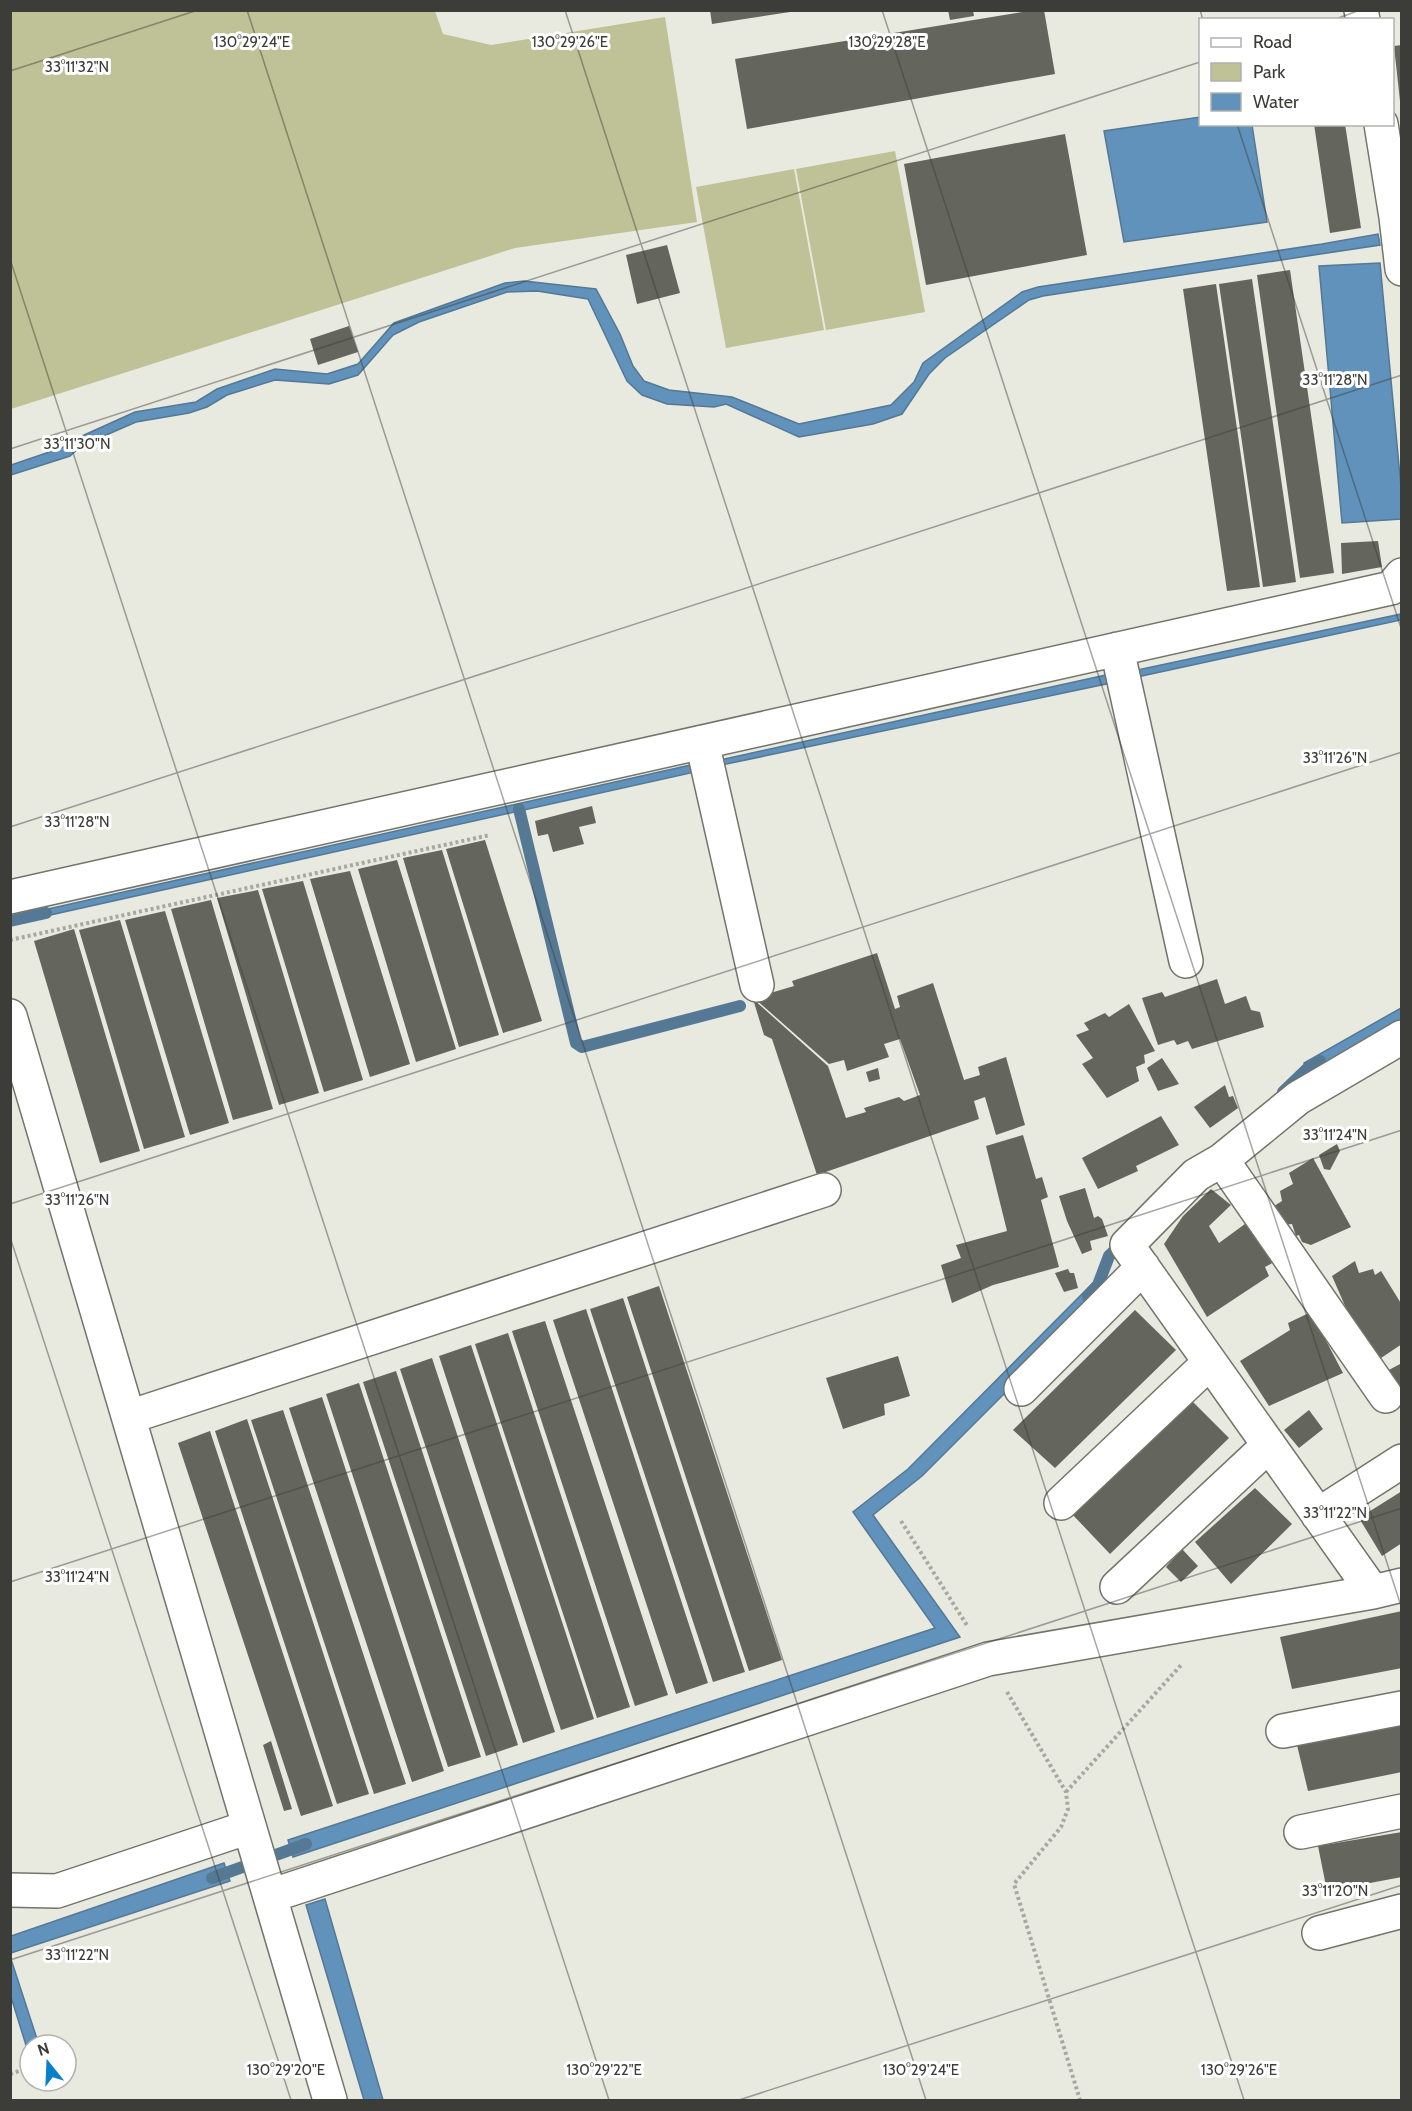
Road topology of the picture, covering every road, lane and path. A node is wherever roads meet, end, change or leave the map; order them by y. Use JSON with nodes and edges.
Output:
{"nodes":[{"id":1,"x":1381,"y":126,"type":"edge"},
{"id":2,"x":1401,"y":269,"type":"edge"},
{"id":3,"x":1401,"y":575,"type":"edge"},
{"id":4,"x":1117,"y":649,"type":"junction"},
{"id":5,"x":702,"y":742,"type":"junction"},
{"id":6,"x":490,"y":835,"type":"dead end"},
{"id":7,"x":10,"y":897,"type":"edge"},
{"id":8,"x":10,"y":940,"type":"edge"},
{"id":9,"x":1186,"y":961,"type":"dead end"},
{"id":10,"x":757,"y":985,"type":"dead end"},
{"id":11,"x":10,"y":1016,"type":"edge"},
{"id":12,"x":1401,"y":1037,"type":"edge"},
{"id":13,"x":1222,"y":1161,"type":"junction"},
{"id":14,"x":824,"y":1190,"type":"dead end"},
{"id":15,"x":1143,"y":1267,"type":"junction"},
{"id":16,"x":1210,"y":1362,"type":"junction"},
{"id":17,"x":1021,"y":1389,"type":"dead end"},
{"id":18,"x":1386,"y":1396,"type":"dead end"},
{"id":19,"x":129,"y":1417,"type":"junction"},
{"id":20,"x":1269,"y":1445,"type":"junction"},
{"id":21,"x":1401,"y":1461,"type":"edge"},
{"id":22,"x":1061,"y":1503,"type":"dead end"},
{"id":23,"x":1318,"y":1515,"type":"junction"},
{"id":24,"x":1117,"y":1587,"type":"dead end"},
{"id":25,"x":1387,"y":1589,"type":"edge"},
{"id":26,"x":1215,"y":1618,"type":"junction"},
{"id":27,"x":1401,"y":1708,"type":"edge"},
{"id":28,"x":1283,"y":1731,"type":"dead end"},
{"id":29,"x":1401,"y":1811,"type":"edge"},
{"id":30,"x":249,"y":1827,"type":"junction"},
{"id":31,"x":1301,"y":1832,"type":"dead end"},
{"id":32,"x":10,"y":1890,"type":"edge"},
{"id":33,"x":270,"y":1896,"type":"junction"},
{"id":34,"x":1401,"y":1911,"type":"edge"},
{"id":35,"x":1319,"y":1933,"type":"dead end"},
{"id":36,"x":330,"y":2100,"type":"edge"},
{"id":37,"x":1080,"y":2100,"type":"edge"}],
"edges":[{"from":1,"to":2,"type":"street"},
{"from":3,"to":4,"type":"street"},
{"from":4,"to":5,"type":"street"},
{"from":4,"to":9,"type":"street"},
{"from":5,"to":7,"type":"street"},
{"from":5,"to":10,"type":"street"},
{"from":6,"to":8,"type":"path"},
{"from":11,"to":19,"type":"street"},
{"from":12,"to":13,"type":"street"},
{"from":13,"to":15,"type":"street"},
{"from":13,"to":18,"type":"street"},
{"from":14,"to":19,"type":"street"},
{"from":15,"to":16,"type":"street"},
{"from":15,"to":17,"type":"street"},
{"from":16,"to":20,"type":"street"},
{"from":16,"to":22,"type":"street"},
{"from":19,"to":30,"type":"street"},
{"from":20,"to":23,"type":"street"},
{"from":20,"to":24,"type":"street"},
{"from":21,"to":23,"type":"street"},
{"from":23,"to":25,"type":"street"},
{"from":25,"to":26,"type":"street"},
{"from":26,"to":33,"type":"street"},
{"from":26,"to":37,"type":"path"},
{"from":27,"to":28,"type":"street"},
{"from":29,"to":31,"type":"street"},
{"from":30,"to":32,"type":"street"},
{"from":30,"to":33,"type":"street"},
{"from":33,"to":36,"type":"street"},
{"from":34,"to":35,"type":"street"}]}
